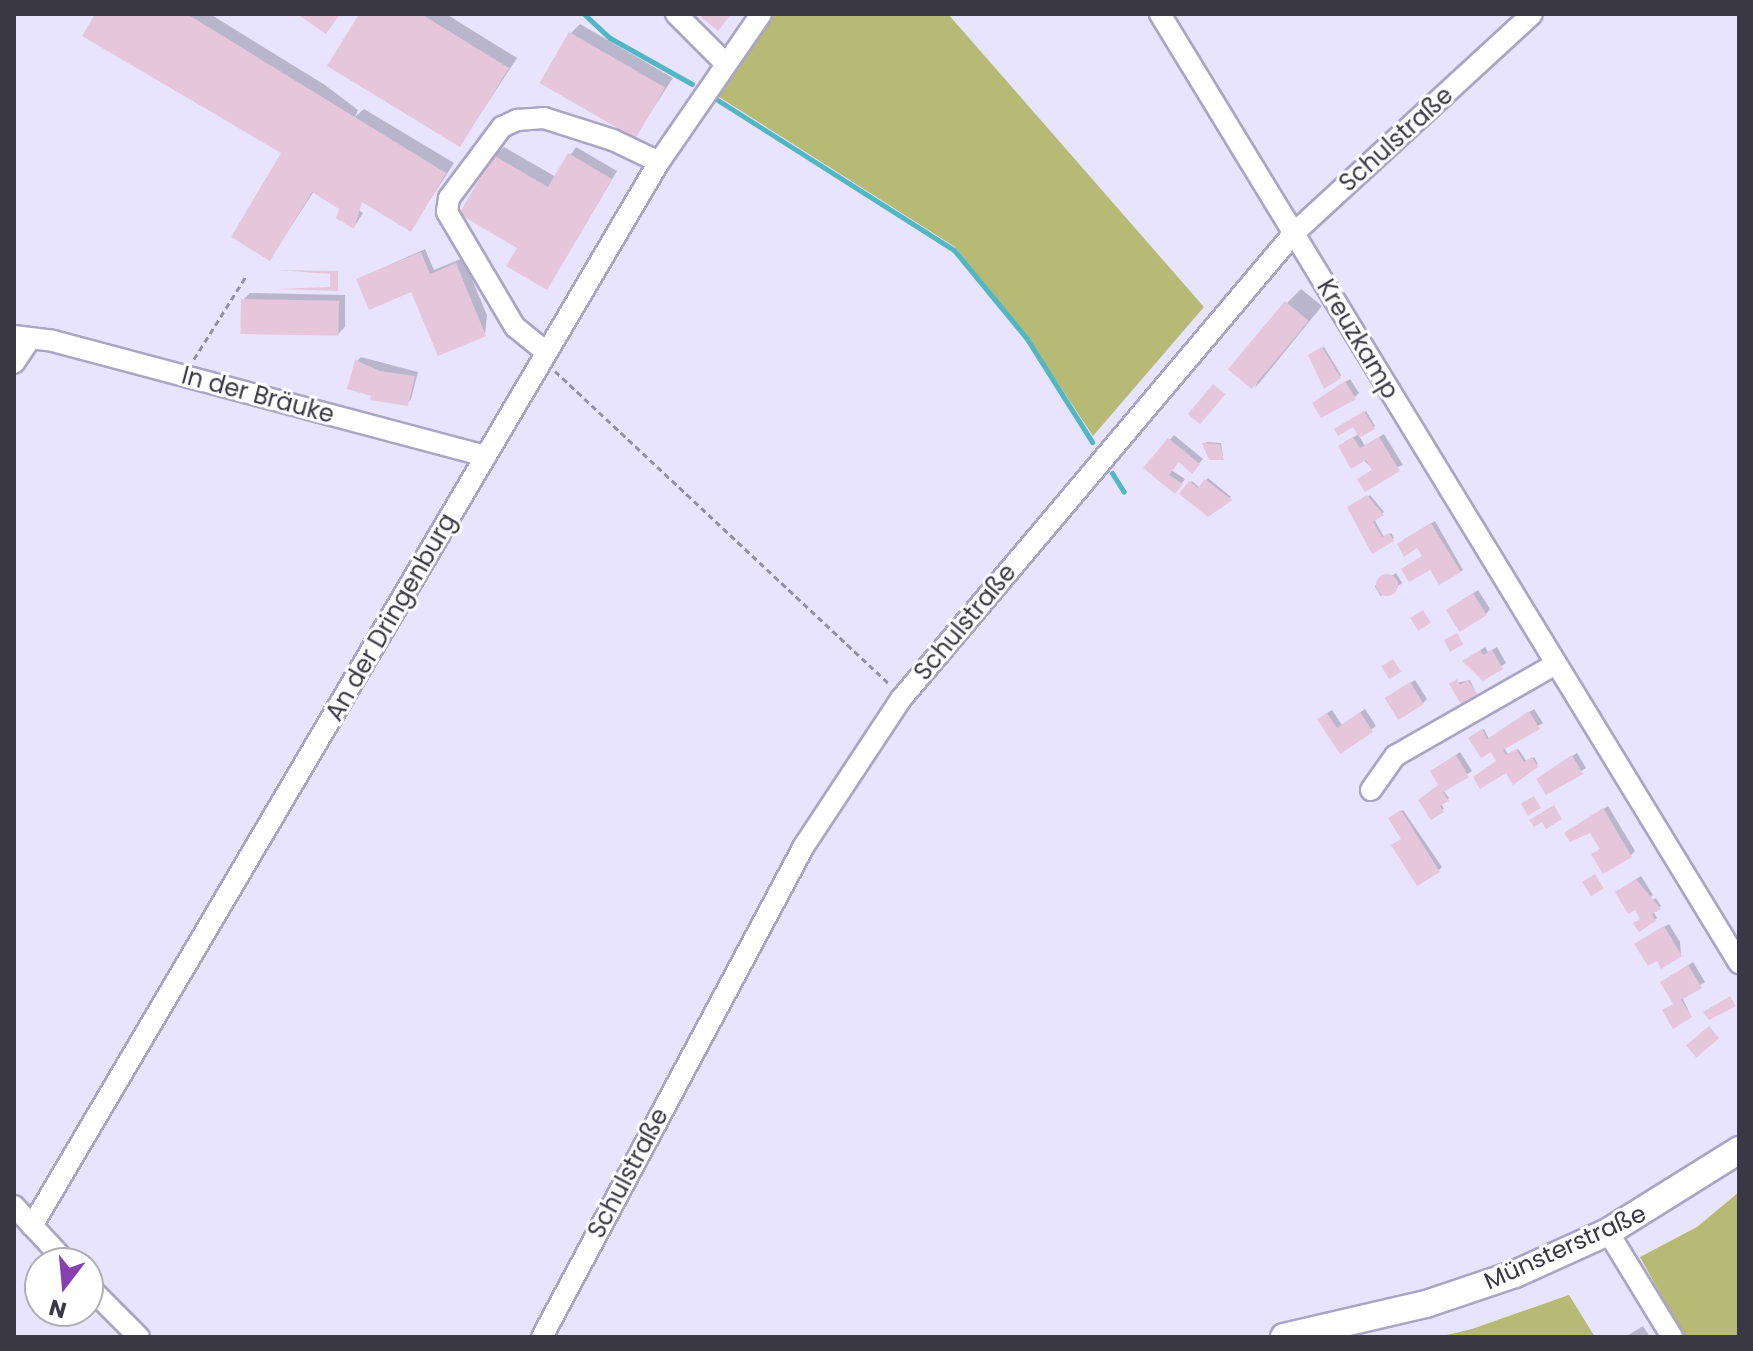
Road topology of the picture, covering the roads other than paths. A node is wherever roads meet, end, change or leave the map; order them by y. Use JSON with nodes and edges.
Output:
{"nodes":[{"id":1,"x":761,"y":14,"type":"edge"},
{"id":2,"x":1160,"y":14,"type":"edge"},
{"id":3,"x":1532,"y":14,"type":"edge"},
{"id":4,"x":681,"y":16,"type":"edge"},
{"id":5,"x":724,"y":62,"type":"junction"},
{"id":6,"x":659,"y":162,"type":"junction"},
{"id":7,"x":1294,"y":233,"type":"junction"},
{"id":8,"x":22,"y":338,"type":"edge"},
{"id":9,"x":544,"y":355,"type":"junction"},
{"id":10,"x":14,"y":363,"type":"edge"},
{"id":11,"x":486,"y":456,"type":"junction"},
{"id":12,"x":1554,"y":665,"type":"junction"},
{"id":13,"x":1371,"y":790,"type":"dead end"},
{"id":14,"x":1739,"y":963,"type":"edge"},
{"id":15,"x":1739,"y":1150,"type":"edge"},
{"id":16,"x":14,"y":1206,"type":"edge"},
{"id":17,"x":32,"y":1226,"type":"junction"},
{"id":18,"x":1608,"y":1232,"type":"junction"},
{"id":19,"x":52,"y":1247,"type":"edge"},
{"id":20,"x":104,"y":1302,"type":"edge"},
{"id":21,"x":139,"y":1337,"type":"edge"},
{"id":22,"x":542,"y":1337,"type":"edge"},
{"id":23,"x":1284,"y":1337,"type":"edge"},
{"id":24,"x":1672,"y":1337,"type":"edge"}],
"edges":[{"from":1,"to":5,"type":"street","name":"An der Dringenburg"},
{"from":2,"to":7,"type":"street","name":"Kreuzkamp"},
{"from":3,"to":7,"type":"street","name":"Schulstraße"},
{"from":4,"to":5,"type":"street"},
{"from":5,"to":6,"type":"street","name":"An der Dringenburg"},
{"from":6,"to":9,"type":"street","name":"An der Dringenburg"},
{"from":6,"to":9,"type":"street"},
{"from":7,"to":12,"type":"street","name":"Kreuzkamp"},
{"from":7,"to":22,"type":"street","name":"Schulstraße"},
{"from":8,"to":10,"type":"street","name":"In der Bräuke"},
{"from":8,"to":11,"type":"street","name":"In der Bräuke"},
{"from":9,"to":11,"type":"street","name":"An der Dringenburg"},
{"from":11,"to":17,"type":"street","name":"An der Dringenburg"},
{"from":12,"to":13,"type":"street"},
{"from":12,"to":14,"type":"street","name":"Kreuzkamp"},
{"from":15,"to":18,"type":"main road","name":"Münsterstraße"},
{"from":16,"to":17,"type":"street"},
{"from":17,"to":19,"type":"street"},
{"from":18,"to":23,"type":"main road","name":"Münsterstraße"},
{"from":18,"to":24,"type":"street"},
{"from":20,"to":21,"type":"street"}]}
